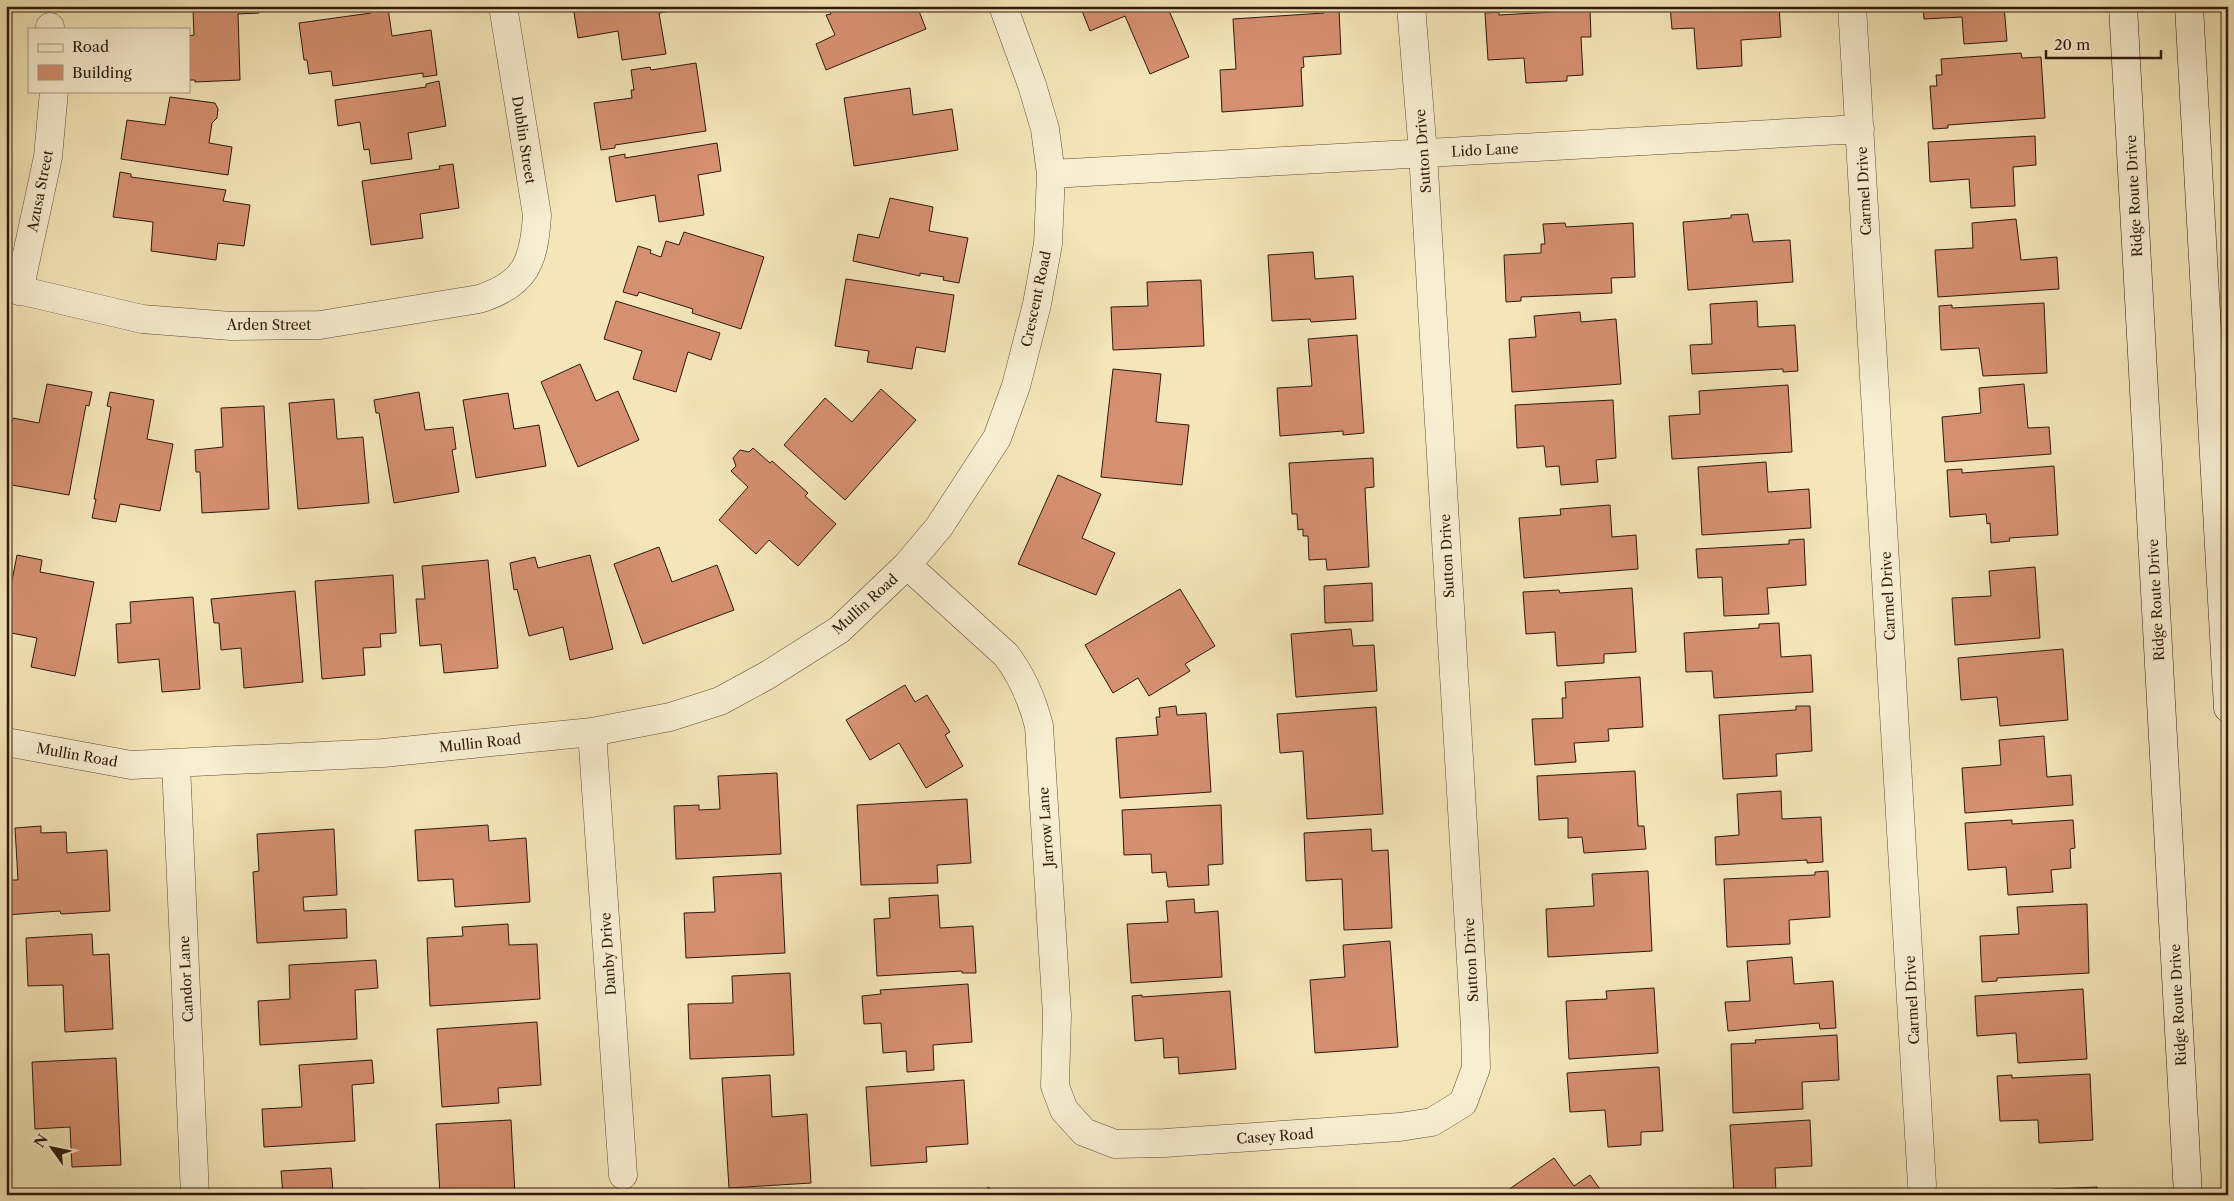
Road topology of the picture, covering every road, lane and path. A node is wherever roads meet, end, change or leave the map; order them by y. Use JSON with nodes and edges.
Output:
{"nodes":[{"id":1,"x":503,"y":6,"type":"edge"},
{"id":2,"x":1002,"y":6,"type":"edge"},
{"id":3,"x":1411,"y":6,"type":"edge"},
{"id":4,"x":1852,"y":6,"type":"edge"},
{"id":5,"x":2124,"y":6,"type":"edge"},
{"id":6,"x":2189,"y":6,"type":"edge"},
{"id":7,"x":54,"y":92,"type":"edge"},
{"id":8,"x":1860,"y":129,"type":"junction"},
{"id":9,"x":1424,"y":153,"type":"junction"},
{"id":10,"x":1051,"y":174,"type":"junction"},
{"id":11,"x":524,"y":271,"type":"joint"},
{"id":12,"x":13,"y":289,"type":"edge"},
{"id":13,"x":907,"y":565,"type":"junction"},
{"id":14,"x":2228,"y":708,"type":"edge"},
{"id":15,"x":592,"y":732,"type":"junction"},
{"id":16,"x":6,"y":742,"type":"edge"},
{"id":17,"x":176,"y":764,"type":"junction"},
{"id":18,"x":1463,"y":1103,"type":"joint"},
{"id":19,"x":1084,"y":1132,"type":"joint"},
{"id":20,"x":623,"y":1176,"type":"dead end"},
{"id":21,"x":1922,"y":1185,"type":"dead end"},
{"id":22,"x":195,"y":1195,"type":"edge"},
{"id":23,"x":2188,"y":1195,"type":"edge"}],
"edges":[{"from":1,"to":11,"type":"street","name":"Dublin Street"},
{"from":2,"to":10,"type":"street","name":"Crescent Road"},
{"from":3,"to":9,"type":"street","name":"Sutton Drive"},
{"from":4,"to":8,"type":"street","name":"Carmel Drive"},
{"from":5,"to":23,"type":"street","name":"Ridge Route Drive"},
{"from":6,"to":14,"type":"street"},
{"from":7,"to":12,"type":"street","name":"Azusa Street"},
{"from":8,"to":9,"type":"street","name":"Lido Lane"},
{"from":8,"to":21,"type":"street","name":"Carmel Drive"},
{"from":9,"to":10,"type":"street","name":"Lido Lane"},
{"from":9,"to":18,"type":"street","name":"Sutton Drive"},
{"from":10,"to":13,"type":"street","name":"Crescent Road"},
{"from":11,"to":12,"type":"street","name":"Arden Street"},
{"from":13,"to":15,"type":"street","name":"Mullin Road"},
{"from":13,"to":19,"type":"street","name":"Jarrow Lane"},
{"from":15,"to":17,"type":"street","name":"Mullin Road"},
{"from":15,"to":20,"type":"street","name":"Danby Drive"},
{"from":16,"to":17,"type":"street","name":"Mullin Road"},
{"from":17,"to":22,"type":"street","name":"Candor Lane"},
{"from":18,"to":19,"type":"street","name":"Casey Road"}]}
